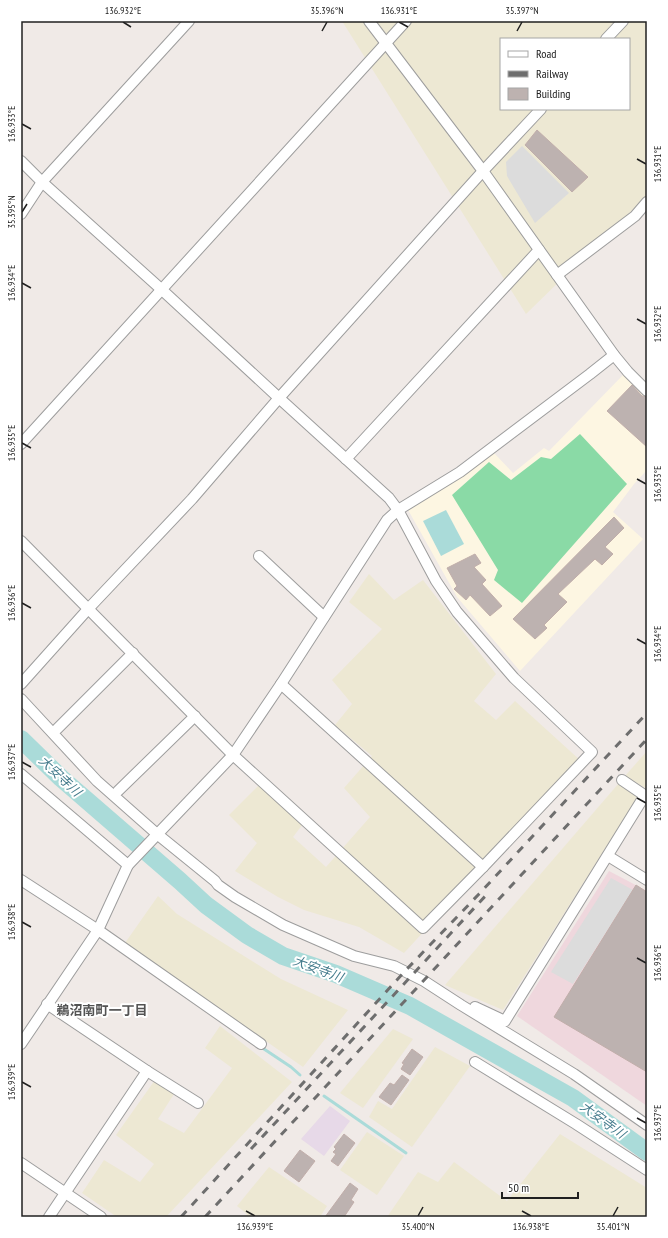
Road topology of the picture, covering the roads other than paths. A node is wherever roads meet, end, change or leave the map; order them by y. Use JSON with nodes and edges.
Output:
{"nodes":[{"id":1,"x":189,"y":21,"type":"edge"},
{"id":2,"x":369,"y":21,"type":"edge"},
{"id":3,"x":406,"y":21,"type":"edge"},
{"id":4,"x":623,"y":21,"type":"edge"},
{"id":5,"x":607,"y":38,"type":"edge"},
{"id":6,"x":386,"y":43,"type":"junction"},
{"id":7,"x":540,"y":110,"type":"edge"},
{"id":8,"x":21,"y":161,"type":"edge"},
{"id":9,"x":483,"y":171,"type":"junction"},
{"id":10,"x":42,"y":182,"type":"junction"},
{"id":11,"x":647,"y":202,"type":"edge"},
{"id":12,"x":21,"y":214,"type":"edge"},
{"id":13,"x":539,"y":250,"type":"junction"},
{"id":14,"x":557,"y":275,"type":"junction"},
{"id":15,"x":161,"y":289,"type":"junction"},
{"id":16,"x":614,"y":355,"type":"junction"},
{"id":17,"x":647,"y":391,"type":"edge"},
{"id":18,"x":279,"y":398,"type":"junction"},
{"id":19,"x":21,"y":444,"type":"edge"},
{"id":20,"x":346,"y":459,"type":"junction"},
{"id":21,"x":398,"y":510,"type":"junction"},
{"id":22,"x":21,"y":541,"type":"edge"},
{"id":23,"x":259,"y":556,"type":"dead end"},
{"id":24,"x":89,"y":608,"type":"junction"},
{"id":25,"x":324,"y":617,"type":"junction"},
{"id":26,"x":133,"y":653,"type":"junction"},
{"id":27,"x":21,"y":684,"type":"edge"},
{"id":28,"x":281,"y":684,"type":"junction"},
{"id":29,"x":21,"y":699,"type":"edge"},
{"id":30,"x":195,"y":716,"type":"junction"},
{"id":31,"x":57,"y":730,"type":"dead end"},
{"id":32,"x":233,"y":755,"type":"junction"},
{"id":33,"x":21,"y":774,"type":"edge"},
{"id":34,"x":622,"y":780,"type":"dead end"},
{"id":35,"x":118,"y":791,"type":"dead end"},
{"id":36,"x":646,"y":796,"type":"edge"},
{"id":37,"x":157,"y":834,"type":"junction"},
{"id":38,"x":608,"y":856,"type":"junction"},
{"id":39,"x":128,"y":865,"type":"junction"},
{"id":40,"x":483,"y":867,"type":"junction"},
{"id":41,"x":21,"y":880,"type":"edge"},
{"id":42,"x":647,"y":880,"type":"edge"},
{"id":43,"x":98,"y":930,"type":"junction"},
{"id":44,"x":48,"y":1004,"type":"junction"},
{"id":45,"x":461,"y":1005,"type":"junction"},
{"id":46,"x":21,"y":1044,"type":"edge"},
{"id":47,"x":261,"y":1044,"type":"dead end"},
{"id":48,"x":475,"y":1062,"type":"dead end"},
{"id":49,"x":147,"y":1071,"type":"junction"},
{"id":50,"x":198,"y":1103,"type":"dead end"},
{"id":51,"x":647,"y":1125,"type":"edge"},
{"id":52,"x":21,"y":1163,"type":"edge"},
{"id":53,"x":647,"y":1170,"type":"edge"},
{"id":54,"x":65,"y":1193,"type":"junction"},
{"id":55,"x":49,"y":1217,"type":"edge"},
{"id":56,"x":101,"y":1217,"type":"edge"}],
"edges":[{"from":1,"to":10,"type":"street"},
{"from":2,"to":6,"type":"street"},
{"from":3,"to":6,"type":"street"},
{"from":4,"to":5,"type":"street"},
{"from":6,"to":9,"type":"street"},
{"from":6,"to":15,"type":"street"},
{"from":7,"to":9,"type":"street"},
{"from":8,"to":10,"type":"street"},
{"from":9,"to":13,"type":"street"},
{"from":9,"to":18,"type":"street"},
{"from":10,"to":12,"type":"street"},
{"from":10,"to":15,"type":"street"},
{"from":11,"to":14,"type":"street"},
{"from":13,"to":14,"type":"street"},
{"from":13,"to":20,"type":"street"},
{"from":14,"to":16,"type":"street"},
{"from":15,"to":18,"type":"street"},
{"from":15,"to":19,"type":"street"},
{"from":16,"to":17,"type":"street"},
{"from":16,"to":21,"type":"street"},
{"from":18,"to":20,"type":"street"},
{"from":18,"to":24,"type":"street"},
{"from":20,"to":21,"type":"street"},
{"from":21,"to":25,"type":"street"},
{"from":21,"to":40,"type":"street"},
{"from":22,"to":24,"type":"street"},
{"from":23,"to":25,"type":"street"},
{"from":24,"to":26,"type":"street"},
{"from":24,"to":27,"type":"street"},
{"from":25,"to":28,"type":"street"},
{"from":26,"to":30,"type":"street"},
{"from":26,"to":31,"type":"street"},
{"from":28,"to":32,"type":"street"},
{"from":28,"to":40,"type":"street"},
{"from":29,"to":37,"type":"street"},
{"from":30,"to":32,"type":"street"},
{"from":30,"to":35,"type":"street"},
{"from":32,"to":37,"type":"street"},
{"from":32,"to":40,"type":"street"},
{"from":33,"to":39,"type":"street"},
{"from":34,"to":36,"type":"street"},
{"from":36,"to":38,"type":"street"},
{"from":37,"to":39,"type":"street"},
{"from":37,"to":45,"type":"street"},
{"from":38,"to":42,"type":"street"},
{"from":38,"to":45,"type":"street"},
{"from":39,"to":43,"type":"street"},
{"from":41,"to":43,"type":"street"},
{"from":43,"to":44,"type":"street"},
{"from":43,"to":47,"type":"street"},
{"from":44,"to":46,"type":"street"},
{"from":44,"to":49,"type":"street"},
{"from":45,"to":51,"type":"street"},
{"from":48,"to":53,"type":"street"},
{"from":49,"to":50,"type":"street"},
{"from":49,"to":54,"type":"street"},
{"from":52,"to":54,"type":"street"},
{"from":54,"to":55,"type":"street"},
{"from":54,"to":56,"type":"street"}]}
